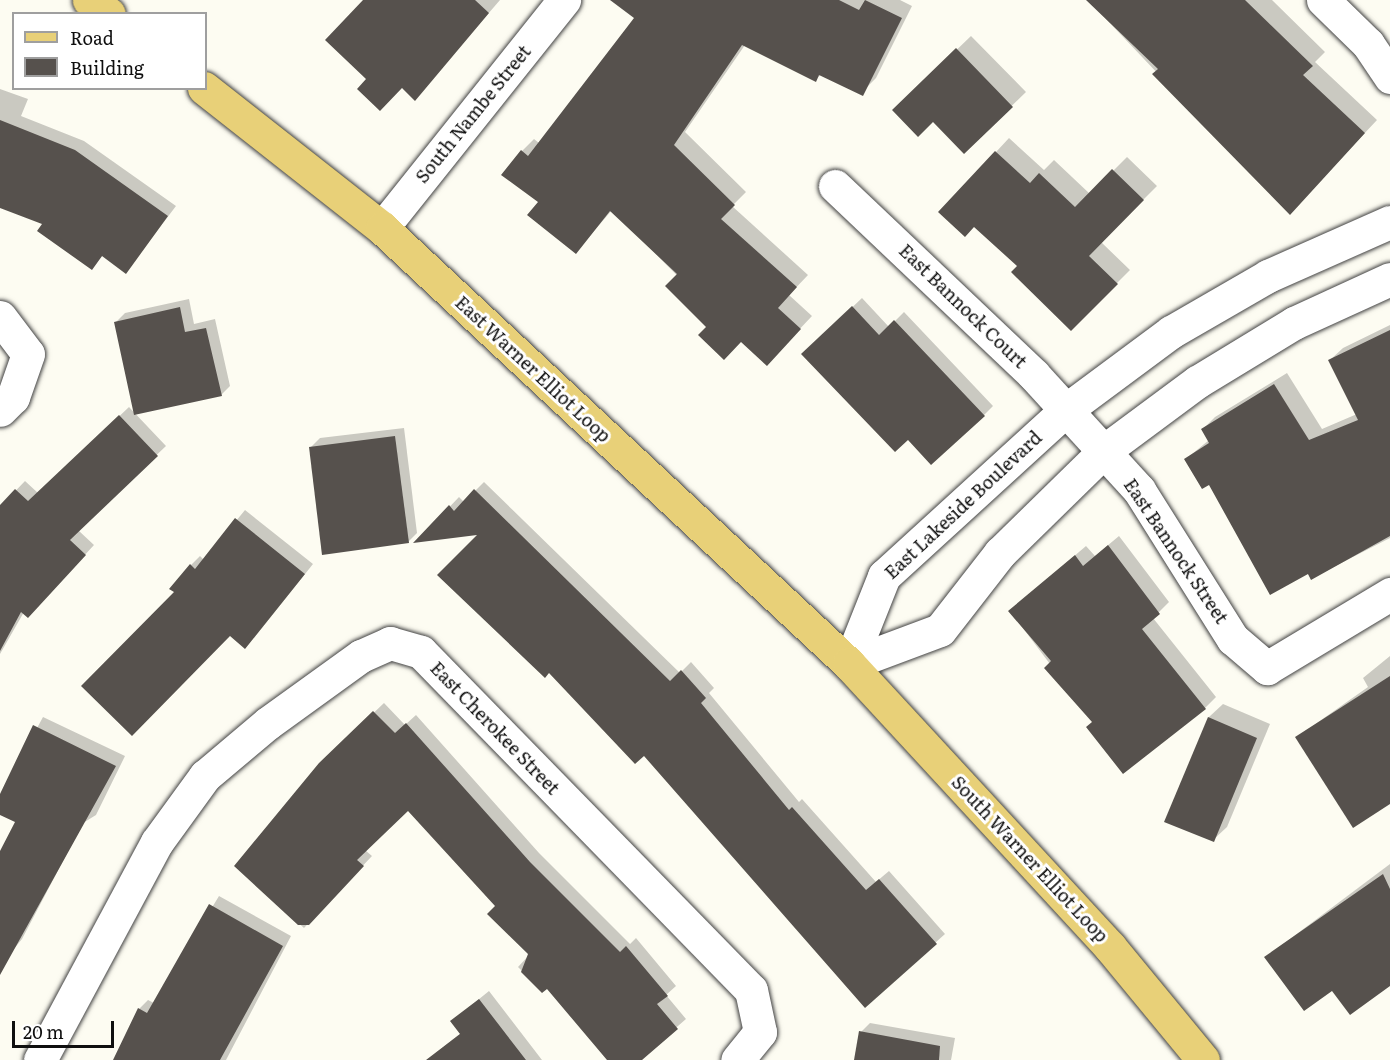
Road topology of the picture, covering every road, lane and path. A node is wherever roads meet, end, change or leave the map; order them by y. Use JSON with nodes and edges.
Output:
{"nodes":[{"id":1,"x":89,"y":0,"type":"edge"},
{"id":2,"x":564,"y":0,"type":"edge"},
{"id":3,"x":1323,"y":0,"type":"edge"},
{"id":4,"x":106,"y":12,"type":"edge"},
{"id":5,"x":1390,"y":77,"type":"edge"},
{"id":6,"x":207,"y":90,"type":"edge"},
{"id":7,"x":835,"y":186,"type":"dead end"},
{"id":8,"x":1390,"y":222,"type":"edge"},
{"id":9,"x":382,"y":228,"type":"junction"},
{"id":10,"x":1390,"y":279,"type":"edge"},
{"id":11,"x":0,"y":317,"type":"edge"},
{"id":12,"x":0,"y":410,"type":"edge"},
{"id":13,"x":1085,"y":431,"type":"junction"},
{"id":14,"x":1390,"y":594,"type":"edge"},
{"id":15,"x":849,"y":664,"type":"junction"},
{"id":16,"x":40,"y":1060,"type":"edge"},
{"id":17,"x":737,"y":1060,"type":"edge"},
{"id":18,"x":1203,"y":1060,"type":"edge"}],
"edges":[{"from":1,"to":4,"type":"main road"},
{"from":2,"to":9,"type":"street","name":"South Nambe Street"},
{"from":3,"to":5,"type":"street"},
{"from":6,"to":9,"type":"main road","name":"East Warner Elliot Loop"},
{"from":7,"to":13,"type":"street","name":"East Bannock Court"},
{"from":8,"to":13,"type":"street","name":"East Lakeside Boulevard"},
{"from":9,"to":15,"type":"main road","name":"East Warner Elliot Loop"},
{"from":10,"to":13,"type":"street","name":"East Lakeside Boulevard"},
{"from":11,"to":12,"type":"street"},
{"from":13,"to":14,"type":"street","name":"East Bannock Street"},
{"from":13,"to":15,"type":"street","name":"East Lakeside Boulevard"},
{"from":13,"to":15,"type":"street","name":"East Lakeside Boulevard"},
{"from":15,"to":18,"type":"main road","name":"South Warner Elliot Loop"},
{"from":16,"to":17,"type":"street","name":"East Cherokee Street"}]}
